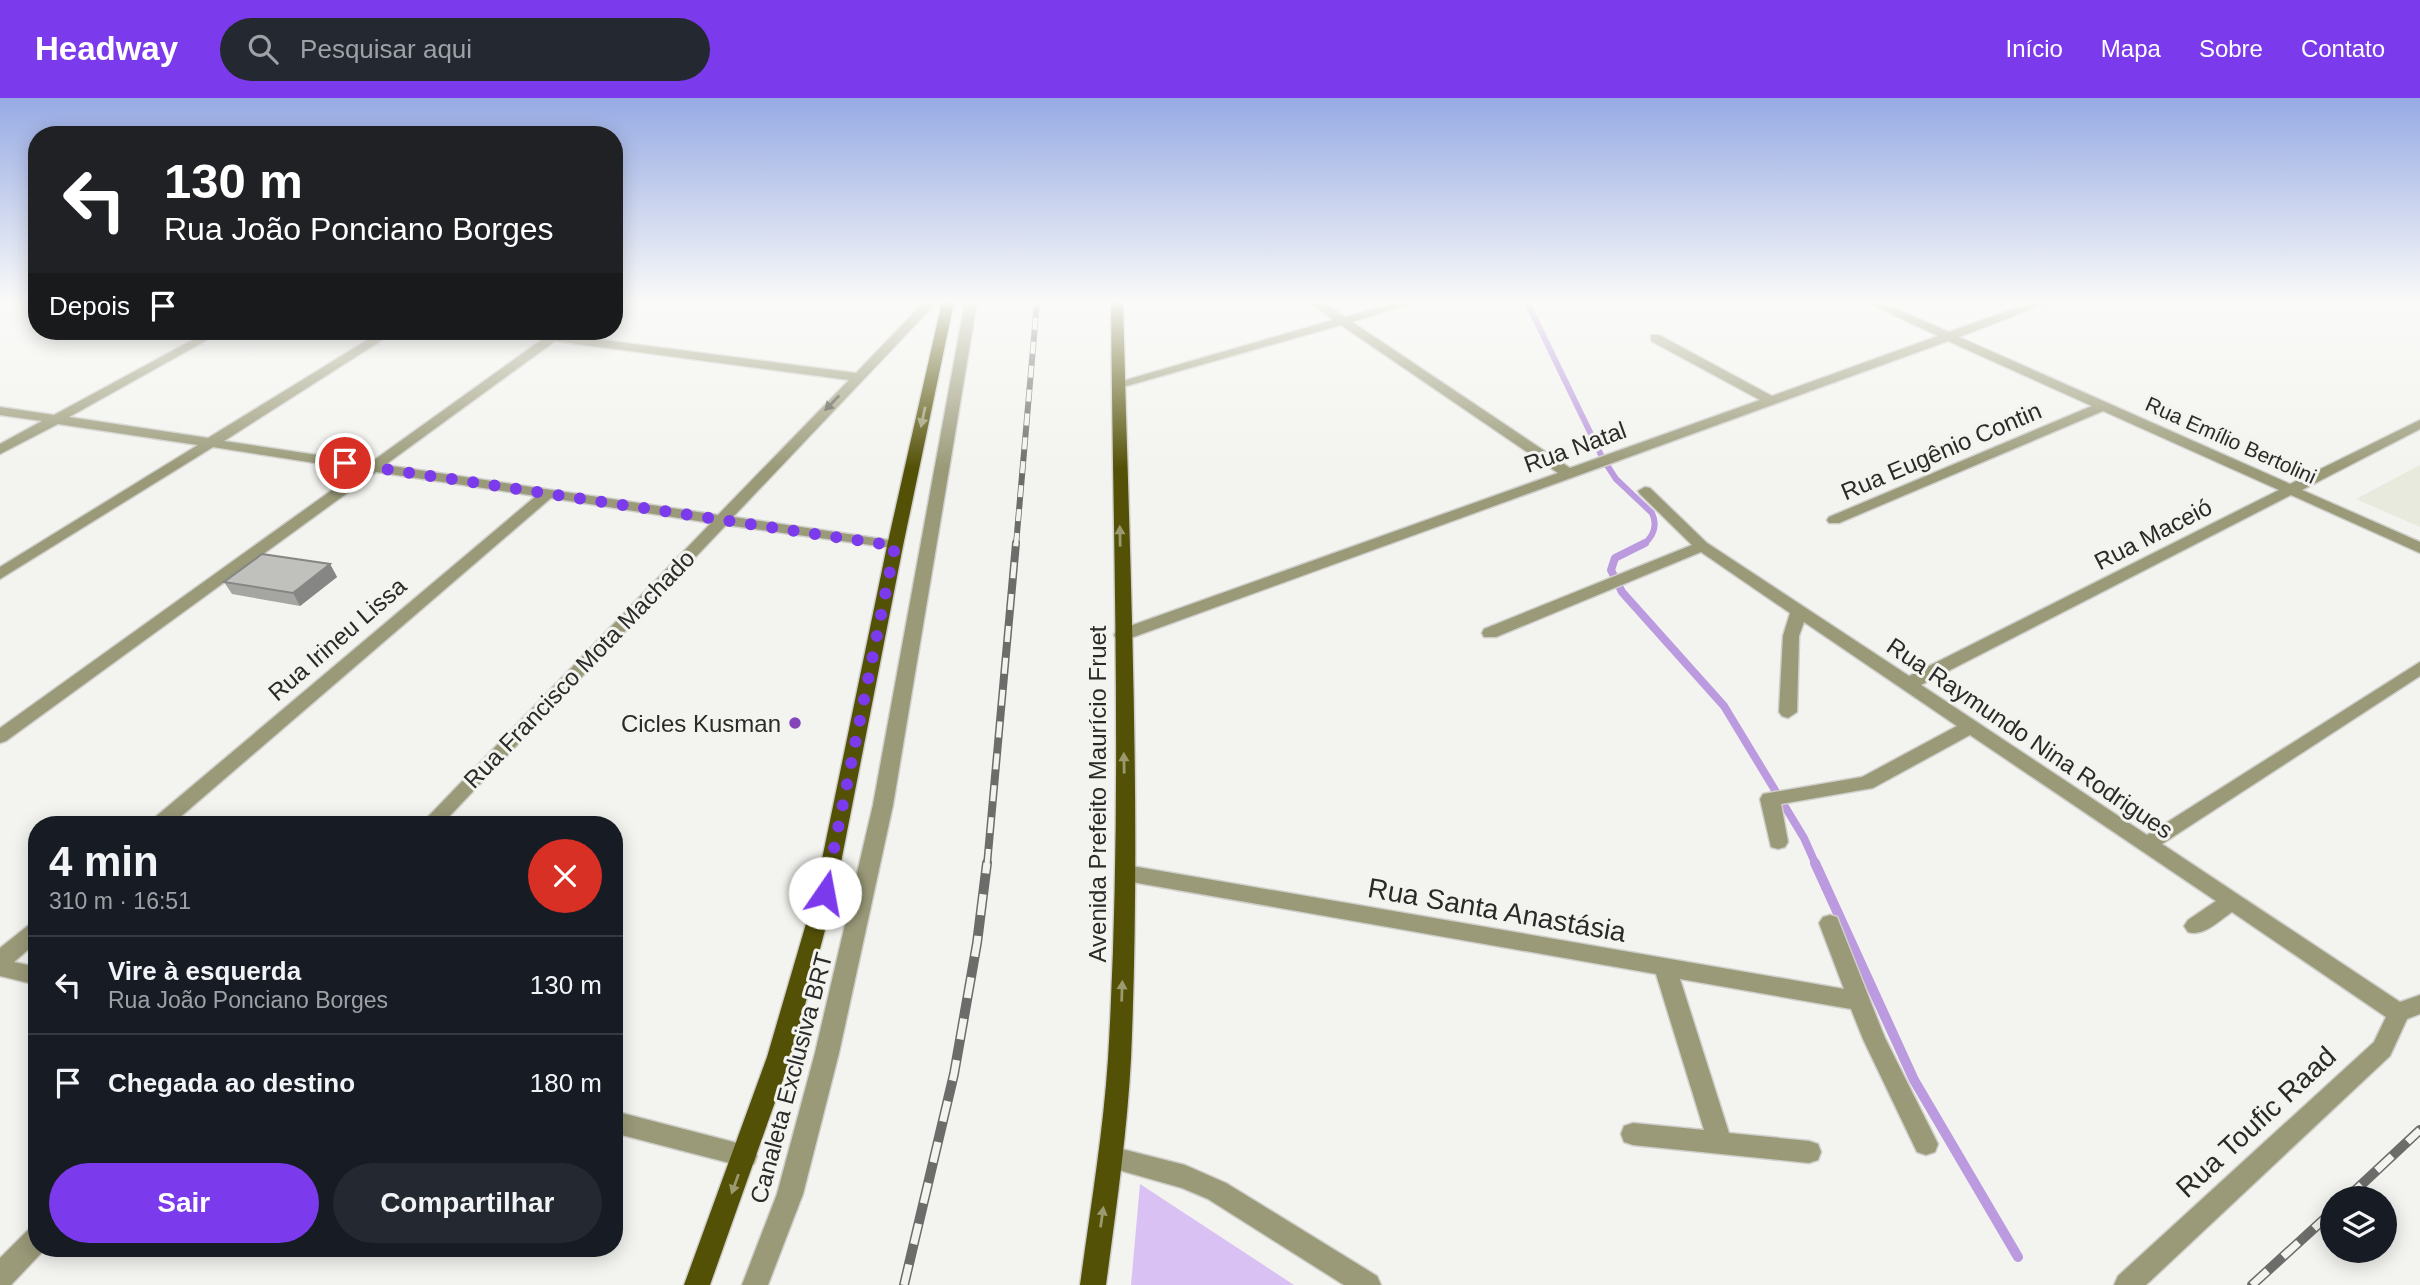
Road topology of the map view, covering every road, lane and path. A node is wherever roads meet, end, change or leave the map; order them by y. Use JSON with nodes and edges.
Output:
{"nodes":[{"id":1,"x":169,"y":357,"type":"edge"},
{"id":2,"x":348,"y":357,"type":"edge"},
{"id":3,"x":524,"y":357,"type":"edge"},
{"id":4,"x":720,"y":357,"type":"edge"},
{"id":5,"x":876,"y":357,"type":"edge"},
{"id":6,"x":936,"y":357,"type":"edge"},
{"id":7,"x":961,"y":357,"type":"edge"},
{"id":8,"x":1118,"y":357,"type":"edge"},
{"id":9,"x":1213,"y":357,"type":"edge"},
{"id":10,"x":1397,"y":357,"type":"edge"},
{"id":11,"x":1699,"y":357,"type":"edge"},
{"id":12,"x":1887,"y":357,"type":"edge"},
{"id":13,"x":1995,"y":357,"type":"edge"},
{"id":14,"x":856,"y":377,"type":"junction"},
{"id":15,"x":1118,"y":384,"type":"junction"},
{"id":16,"x":1774,"y":398,"type":"junction"},
{"id":17,"x":2104,"y":406,"type":"junction"},
{"id":18,"x":0,"y":411,"type":"edge"},
{"id":19,"x":55,"y":420,"type":"junction"},
{"id":20,"x":2420,"y":424,"type":"edge"},
{"id":21,"x":210,"y":443,"type":"junction"},
{"id":22,"x":0,"y":450,"type":"edge"},
{"id":23,"x":372,"y":467,"type":"junction"},
{"id":24,"x":1569,"y":473,"type":"junction"},
{"id":25,"x":2290,"y":490,"type":"junction"},
{"id":26,"x":1646,"y":491,"type":"dead end"},
{"id":27,"x":547,"y":494,"type":"junction"},
{"id":28,"x":720,"y":520,"type":"junction"},
{"id":29,"x":1834,"y":520,"type":"dead end"},
{"id":30,"x":895,"y":546,"type":"junction"},
{"id":31,"x":1702,"y":546,"type":"junction"},
{"id":32,"x":2420,"y":548,"type":"edge"},
{"id":33,"x":0,"y":574,"type":"edge"},
{"id":34,"x":1798,"y":613,"type":"junction"},
{"id":35,"x":1490,"y":633,"type":"dead end"},
{"id":36,"x":1122,"y":635,"type":"junction"},
{"id":37,"x":2420,"y":667,"type":"edge"},
{"id":38,"x":1906,"y":685,"type":"junction"},
{"id":39,"x":1788,"y":712,"type":"dead end"},
{"id":40,"x":1970,"y":727,"type":"junction"},
{"id":41,"x":0,"y":737,"type":"edge"},
{"id":42,"x":169,"y":816,"type":"edge"},
{"id":43,"x":439,"y":816,"type":"edge"},
{"id":44,"x":1778,"y":842,"type":"dead end"},
{"id":45,"x":2146,"y":845,"type":"junction"},
{"id":46,"x":1126,"y":873,"type":"junction"},
{"id":47,"x":2231,"y":902,"type":"junction"},
{"id":48,"x":1830,"y":923,"type":"dead end"},
{"id":49,"x":2195,"y":926,"type":"dead end"},
{"id":50,"x":28,"y":938,"type":"edge"},
{"id":51,"x":0,"y":961,"type":"edge"},
{"id":52,"x":0,"y":967,"type":"edge"},
{"id":53,"x":1665,"y":967,"type":"junction"},
{"id":54,"x":28,"y":974,"type":"edge"},
{"id":55,"x":1858,"y":1001,"type":"junction"},
{"id":56,"x":2409,"y":1009,"type":"edge"},
{"id":57,"x":623,"y":1124,"type":"edge"},
{"id":58,"x":1633,"y":1134,"type":"dead end"},
{"id":59,"x":1720,"y":1143,"type":"junction"},
{"id":60,"x":1926,"y":1144,"type":"dead end"},
{"id":61,"x":1810,"y":1152,"type":"dead end"},
{"id":62,"x":745,"y":1156,"type":"junction"},
{"id":63,"x":1111,"y":1157,"type":"junction"},
{"id":64,"x":28,"y":1248,"type":"edge"},
{"id":65,"x":0,"y":1277,"type":"edge"},
{"id":66,"x":697,"y":1285,"type":"edge"},
{"id":67,"x":755,"y":1285,"type":"edge"},
{"id":68,"x":1093,"y":1285,"type":"edge"},
{"id":69,"x":1368,"y":1285,"type":"edge"},
{"id":70,"x":2127,"y":1285,"type":"edge"}],
"edges":[{"from":1,"to":19,"type":"street"},
{"from":2,"to":21,"type":"street"},
{"from":3,"to":23,"type":"street"},
{"from":4,"to":14,"type":"street"},
{"from":5,"to":14,"type":"street","name":"Rua Francisco Mota Machado"},
{"from":6,"to":30,"type":"main road","one_way":true},
{"from":7,"to":67,"type":"street","name":"Canaleta Exclusiva BRT"},
{"from":8,"to":15,"type":"main road","name":"Avenida Prefeito Maurício Fruet"},
{"from":9,"to":15,"type":"street"},
{"from":10,"to":24,"type":"street"},
{"from":11,"to":16,"type":"street"},
{"from":12,"to":16,"type":"street","name":"Rua Natal"},
{"from":13,"to":17,"type":"street","name":"Rua Emílio Bertolini"},
{"from":14,"to":28,"type":"street","name":"Rua Francisco Mota Machado","one_way":true},
{"from":36,"to":15,"type":"main road","name":"Avenida Prefeito Maurício Fruet","one_way":true},
{"from":16,"to":24,"type":"street","name":"Rua Natal"},
{"from":17,"to":25,"type":"street","name":"Rua Emílio Bertolini"},
{"from":17,"to":29,"type":"street","name":"Rua Eugênio Contin"},
{"from":18,"to":19,"type":"street"},
{"from":19,"to":21,"type":"street"},
{"from":19,"to":22,"type":"street"},
{"from":20,"to":25,"type":"street","name":"Rua Maceió"},
{"from":21,"to":23,"type":"street"},
{"from":21,"to":33,"type":"street"},
{"from":23,"to":27,"type":"street"},
{"from":23,"to":41,"type":"street"},
{"from":24,"to":36,"type":"street","name":"Rua Natal"},
{"from":25,"to":32,"type":"street","name":"Rua Emílio Bertolini"},
{"from":25,"to":38,"type":"street","name":"Rua Maceió"},
{"from":26,"to":31,"type":"street","name":"Rua Raymundo Nina Rodrigues"},
{"from":27,"to":28,"type":"street"},
{"from":27,"to":42,"type":"street","name":"Rua Irineu Lissa"},
{"from":28,"to":30,"type":"street"},
{"from":28,"to":43,"type":"street","name":"Rua Francisco Mota Machado"},
{"from":30,"to":62,"type":"main road"},
{"from":31,"to":34,"type":"street","name":"Rua Raymundo Nina Rodrigues"},
{"from":31,"to":35,"type":"street"},
{"from":34,"to":38,"type":"street","name":"Rua Raymundo Nina Rodrigues"},
{"from":34,"to":39,"type":"street"},
{"from":46,"to":36,"type":"main road","name":"Avenida Prefeito Maurício Fruet","one_way":true},
{"from":37,"to":45,"type":"street"},
{"from":38,"to":40,"type":"street","name":"Rua Raymundo Nina Rodrigues"},
{"from":40,"to":44,"type":"street"},
{"from":40,"to":45,"type":"street","name":"Rua Raymundo Nina Rodrigues"},
{"from":45,"to":47,"type":"street","name":"Rua Raymundo Nina Rodrigues"},
{"from":46,"to":53,"type":"street","name":"Rua Santa Anastásia"},
{"from":63,"to":46,"type":"main road","name":"Avenida Prefeito Maurício Fruet","one_way":true},
{"from":47,"to":49,"type":"street"},
{"from":47,"to":56,"type":"street","name":"Rua Raymundo Nina Rodrigues"},
{"from":48,"to":55,"type":"street"},
{"from":50,"to":51,"type":"street"},
{"from":52,"to":54,"type":"street"},
{"from":53,"to":55,"type":"street","name":"Rua Santa Anastásia"},
{"from":53,"to":59,"type":"street"},
{"from":55,"to":60,"type":"street"},
{"from":56,"to":70,"type":"street","name":"Rua Toufic Raad"},
{"from":57,"to":62,"type":"street"},
{"from":58,"to":59,"type":"street"},
{"from":59,"to":61,"type":"street"},
{"from":62,"to":66,"type":"main road","one_way":true},
{"from":68,"to":63,"type":"main road","name":"Avenida Prefeito Maurício Fruet","one_way":true},
{"from":63,"to":69,"type":"street"},
{"from":64,"to":65,"type":"street"}]}
